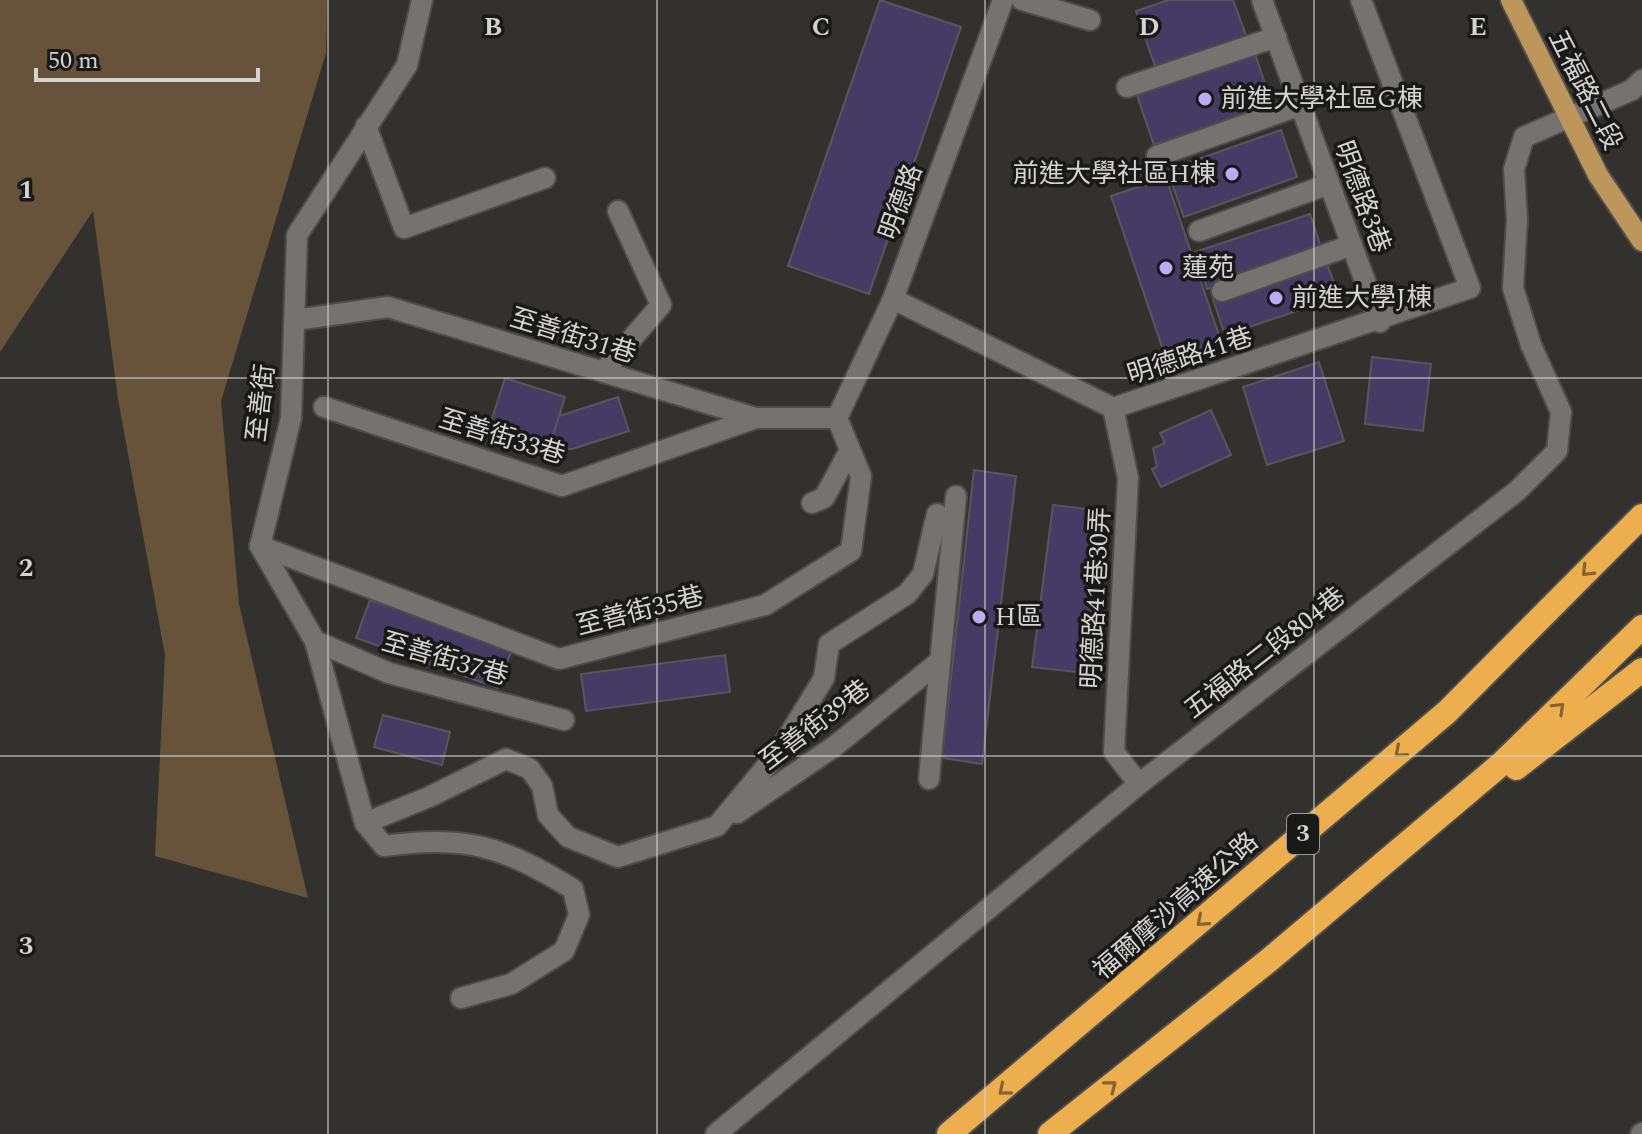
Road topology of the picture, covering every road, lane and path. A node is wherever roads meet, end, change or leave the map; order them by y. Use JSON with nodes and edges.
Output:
{"nodes":[{"id":1,"x":422,"y":0,"type":"edge"},
{"id":2,"x":1003,"y":0,"type":"edge"},
{"id":3,"x":1022,"y":0,"type":"edge"},
{"id":4,"x":1262,"y":0,"type":"edge"},
{"id":5,"x":1361,"y":0,"type":"edge"},
{"id":6,"x":1511,"y":0,"type":"edge"},
{"id":7,"x":1090,"y":20,"type":"dead end"},
{"id":8,"x":1276,"y":37,"type":"junction"},
{"id":9,"x":1642,"y":80,"type":"edge"},
{"id":10,"x":1127,"y":87,"type":"dead end"},
{"id":11,"x":1301,"y":105,"type":"junction"},
{"id":12,"x":1568,"y":116,"type":"junction"},
{"id":13,"x":366,"y":126,"type":"junction"},
{"id":14,"x":1157,"y":156,"type":"dead end"},
{"id":15,"x":545,"y":178,"type":"dead end"},
{"id":16,"x":1329,"y":184,"type":"junction"},
{"id":17,"x":618,"y":211,"type":"dead end"},
{"id":18,"x":1199,"y":231,"type":"dead end"},
{"id":19,"x":1642,"y":241,"type":"edge"},
{"id":20,"x":1352,"y":245,"type":"junction"},
{"id":21,"x":1222,"y":291,"type":"dead end"},
{"id":22,"x":893,"y":299,"type":"junction"},
{"id":23,"x":295,"y":320,"type":"junction"},
{"id":24,"x":1380,"y":322,"type":"junction"},
{"id":25,"x":603,"y":372,"type":"junction"},
{"id":26,"x":324,"y":407,"type":"dead end"},
{"id":27,"x":1113,"y":408,"type":"junction"},
{"id":28,"x":756,"y":418,"type":"junction"},
{"id":29,"x":837,"y":418,"type":"junction"},
{"id":30,"x":849,"y":452,"type":"junction"},
{"id":31,"x":956,"y":496,"type":"dead end"},
{"id":32,"x":812,"y":503,"type":"dead end"},
{"id":33,"x":937,"y":514,"type":"dead end"},
{"id":34,"x":1642,"y":516,"type":"edge"},
{"id":35,"x":260,"y":546,"type":"junction"},
{"id":36,"x":1642,"y":627,"type":"edge"},
{"id":37,"x":315,"y":641,"type":"junction"},
{"id":38,"x":940,"y":661,"type":"junction"},
{"id":39,"x":1642,"y":670,"type":"edge"},
{"id":40,"x":564,"y":720,"type":"dead end"},
{"id":41,"x":929,"y":779,"type":"dead end"},
{"id":42,"x":1139,"y":784,"type":"junction"},
{"id":43,"x":365,"y":823,"type":"junction"},
{"id":44,"x":717,"y":826,"type":"junction"},
{"id":45,"x":1268,"y":961,"type":"junction"},
{"id":46,"x":461,"y":998,"type":"dead end"},
{"id":47,"x":716,"y":1134,"type":"edge"},
{"id":48,"x":949,"y":1134,"type":"edge"},
{"id":49,"x":1050,"y":1134,"type":"edge"}],
"edges":[{"from":1,"to":13,"type":"street","name":"至善街"},
{"from":2,"to":22,"type":"street","name":"明德路"},
{"from":3,"to":7,"type":"street"},
{"from":4,"to":8,"type":"street","name":"明德路3巷"},
{"from":5,"to":24,"type":"street","name":"明德路41巷"},
{"from":6,"to":12,"type":"main road","name":"五福路二段"},
{"from":8,"to":10,"type":"street"},
{"from":8,"to":11,"type":"street","name":"明德路3巷"},
{"from":9,"to":12,"type":"street","name":"五福路二段804巷"},
{"from":11,"to":14,"type":"street"},
{"from":11,"to":16,"type":"street","name":"明德路3巷"},
{"from":12,"to":19,"type":"main road","name":"五福路二段"},
{"from":12,"to":42,"type":"street","name":"五福路二段804巷"},
{"from":13,"to":15,"type":"street"},
{"from":13,"to":23,"type":"street","name":"至善街"},
{"from":16,"to":18,"type":"street"},
{"from":16,"to":20,"type":"street","name":"明德路3巷"},
{"from":17,"to":25,"type":"street"},
{"from":20,"to":21,"type":"street"},
{"from":20,"to":24,"type":"street","name":"明德路3巷"},
{"from":22,"to":27,"type":"street","name":"明德路41巷"},
{"from":22,"to":29,"type":"street","name":"明德路"},
{"from":23,"to":25,"type":"street","name":"至善街31巷"},
{"from":23,"to":35,"type":"street","name":"至善街"},
{"from":24,"to":27,"type":"street","name":"明德路41巷"},
{"from":25,"to":28,"type":"street","name":"至善街31巷"},
{"from":26,"to":28,"type":"street","name":"至善街33巷"},
{"from":27,"to":42,"type":"street","name":"明德路41巷30弄"},
{"from":28,"to":29,"type":"street","name":"至善街31巷"},
{"from":29,"to":30,"type":"street","name":"至善街35巷"},
{"from":30,"to":32,"type":"street"},
{"from":30,"to":35,"type":"street","name":"至善街35巷"},
{"from":31,"to":38,"type":"street"},
{"from":33,"to":44,"type":"street"},
{"from":34,"to":48,"type":"highway","name":"福爾摩沙高速公路","number":"3","one_way":true},
{"from":35,"to":37,"type":"street"},
{"from":45,"to":36,"type":"highway","one_way":true},
{"from":37,"to":40,"type":"street","name":"至善街37巷"},
{"from":37,"to":43,"type":"street"},
{"from":38,"to":41,"type":"street"},
{"from":38,"to":44,"type":"street","name":"至善街39巷"},
{"from":39,"to":45,"type":"highway"},
{"from":42,"to":47,"type":"street","name":"五福路二段804巷"},
{"from":43,"to":44,"type":"street"},
{"from":43,"to":46,"type":"street"},
{"from":49,"to":45,"type":"highway","one_way":true}]}
